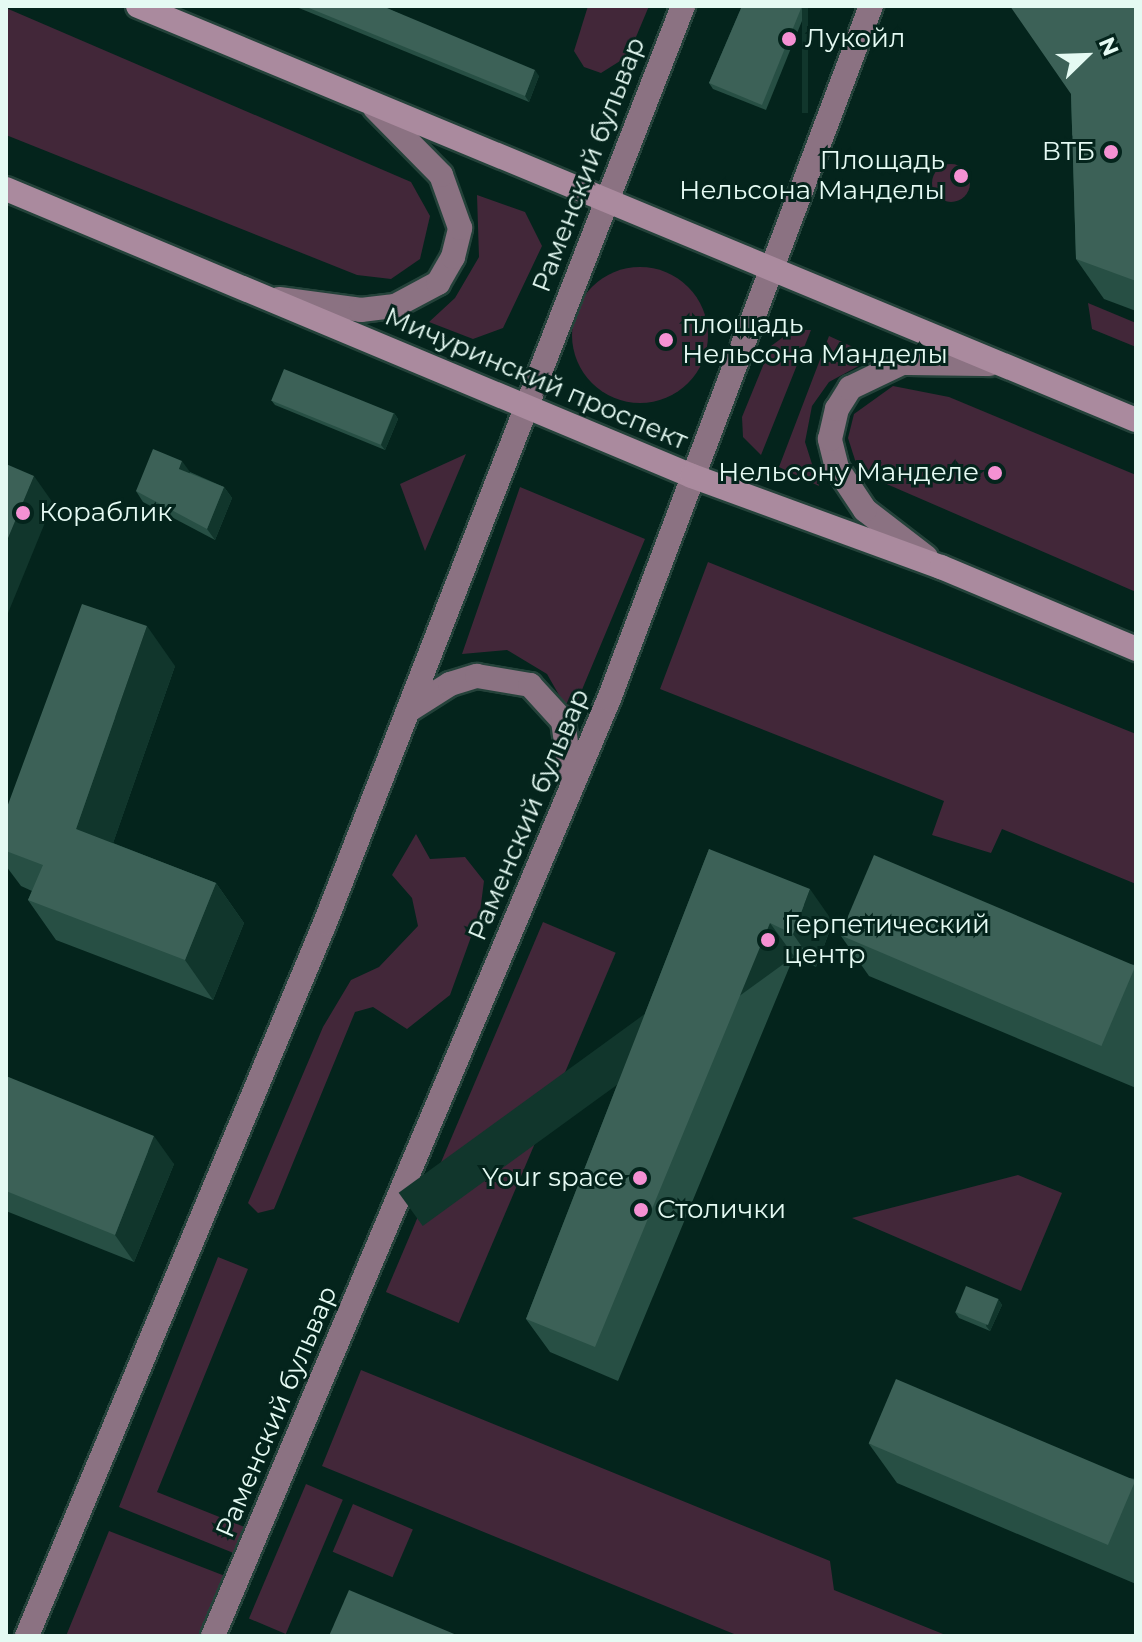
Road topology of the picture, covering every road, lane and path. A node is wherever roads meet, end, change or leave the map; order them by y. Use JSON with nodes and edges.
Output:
{"nodes":[{"id":1,"x":138,"y":6,"type":"edge"},
{"id":2,"x":683,"y":6,"type":"edge"},
{"id":3,"x":871,"y":6,"type":"edge"},
{"id":4,"x":360,"y":95,"type":"junction"},
{"id":5,"x":6,"y":189,"type":"edge"},
{"id":6,"x":605,"y":199,"type":"junction"},
{"id":7,"x":774,"y":268,"type":"junction"},
{"id":8,"x":279,"y":299,"type":"junction"},
{"id":9,"x":1007,"y":367,"type":"junction"},
{"id":10,"x":525,"y":407,"type":"junction"},
{"id":11,"x":1136,"y":420,"type":"edge"},
{"id":12,"x":692,"y":476,"type":"junction"},
{"id":13,"x":941,"y":567,"type":"junction"},
{"id":14,"x":1136,"y":649,"type":"edge"},
{"id":15,"x":408,"y":711,"type":"junction"},
{"id":16,"x":571,"y":784,"type":"junction"},
{"id":17,"x":27,"y":1636,"type":"edge"},
{"id":18,"x":213,"y":1636,"type":"edge"}],
"edges":[{"from":1,"to":4,"type":"main road"},
{"from":2,"to":6,"type":"street","name":"Раменский бульвар"},
{"from":3,"to":7,"type":"street","name":"Раменский бульвар"},
{"from":4,"to":6,"type":"main road"},
{"from":4,"to":8,"type":"street"},
{"from":5,"to":8,"type":"main road","name":"Мичуринский проспект"},
{"from":6,"to":7,"type":"main road"},
{"from":6,"to":10,"type":"street","name":"Раменский бульвар"},
{"from":7,"to":9,"type":"main road"},
{"from":7,"to":12,"type":"street","name":"Раменский бульвар"},
{"from":8,"to":10,"type":"main road","name":"Мичуринский проспект"},
{"from":9,"to":11,"type":"main road"},
{"from":9,"to":13,"type":"street"},
{"from":10,"to":12,"type":"main road","name":"Мичуринский проспект"},
{"from":10,"to":15,"type":"street","name":"Раменский бульвар"},
{"from":12,"to":13,"type":"main road","name":"Мичуринский проспект"},
{"from":12,"to":16,"type":"street","name":"Раменский бульвар"},
{"from":13,"to":14,"type":"main road","name":"Мичуринский проспект"},
{"from":15,"to":16,"type":"street"},
{"from":15,"to":17,"type":"street","name":"Раменский бульвар"},
{"from":16,"to":18,"type":"street","name":"Раменский бульвар"}]}
